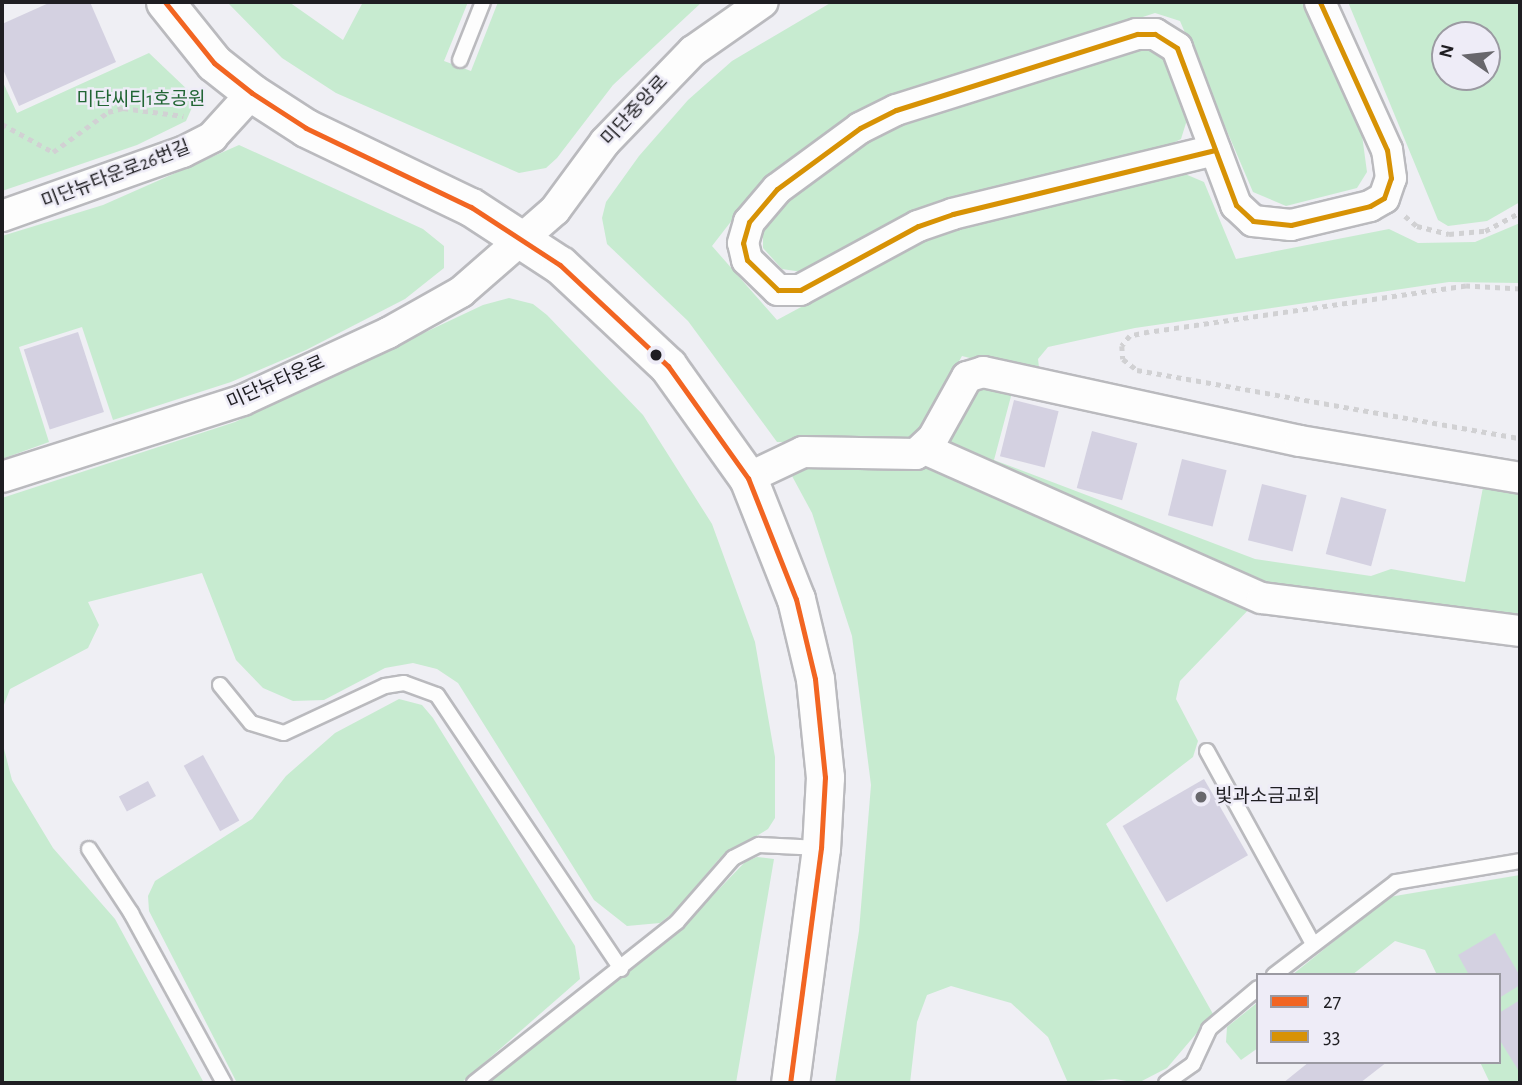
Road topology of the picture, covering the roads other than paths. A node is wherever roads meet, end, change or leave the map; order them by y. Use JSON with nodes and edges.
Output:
{"nodes":[{"id":1,"x":165,"y":2,"type":"edge"},
{"id":2,"x":483,"y":2,"type":"edge"},
{"id":3,"x":763,"y":2,"type":"edge"},
{"id":4,"x":1320,"y":2,"type":"edge"},
{"id":5,"x":460,"y":60,"type":"dead end"},
{"id":6,"x":252,"y":93,"type":"junction"},
{"id":7,"x":1215,"y":150,"type":"junction"},
{"id":8,"x":2,"y":216,"type":"edge"},
{"id":9,"x":526,"y":240,"type":"junction"},
{"id":10,"x":925,"y":449,"type":"junction"},
{"id":11,"x":2,"y":477,"type":"edge"},
{"id":12,"x":748,"y":478,"type":"junction"},
{"id":13,"x":1520,"y":478,"type":"edge"},
{"id":14,"x":1520,"y":631,"type":"edge"},
{"id":15,"x":220,"y":685,"type":"dead end"},
{"id":16,"x":1207,"y":751,"type":"dead end"},
{"id":17,"x":821,"y":848,"type":"junction"},
{"id":18,"x":89,"y":849,"type":"dead end"},
{"id":19,"x":1520,"y":861,"type":"edge"},
{"id":20,"x":1313,"y":944,"type":"junction"},
{"id":21,"x":621,"y":969,"type":"junction"},
{"id":22,"x":1277,"y":973,"type":"edge"},
{"id":23,"x":1256,"y":990,"type":"edge"},
{"id":24,"x":224,"y":1083,"type":"edge"},
{"id":25,"x":474,"y":1083,"type":"edge"},
{"id":26,"x":790,"y":1083,"type":"edge"},
{"id":27,"x":1167,"y":1083,"type":"edge"}],
"edges":[{"from":1,"to":6,"type":"street"},
{"from":2,"to":5,"type":"lane"},
{"from":3,"to":9,"type":"street","name":"미단중앙로"},
{"from":4,"to":7,"type":"street"},
{"from":6,"to":8,"type":"street","name":"미단뉴타운로26번길"},
{"from":6,"to":9,"type":"street"},
{"from":7,"to":7,"type":"street"},
{"from":9,"to":11,"type":"street","name":"미단뉴타운로"},
{"from":9,"to":12,"type":"street"},
{"from":10,"to":12,"type":"street"},
{"from":10,"to":13,"type":"street"},
{"from":10,"to":14,"type":"street"},
{"from":12,"to":17,"type":"street"},
{"from":15,"to":21,"type":"lane"},
{"from":16,"to":20,"type":"lane"},
{"from":17,"to":21,"type":"lane"},
{"from":17,"to":26,"type":"street"},
{"from":18,"to":24,"type":"lane"},
{"from":19,"to":20,"type":"lane"},
{"from":20,"to":22,"type":"lane"},
{"from":21,"to":25,"type":"lane"},
{"from":23,"to":27,"type":"lane"}]}
